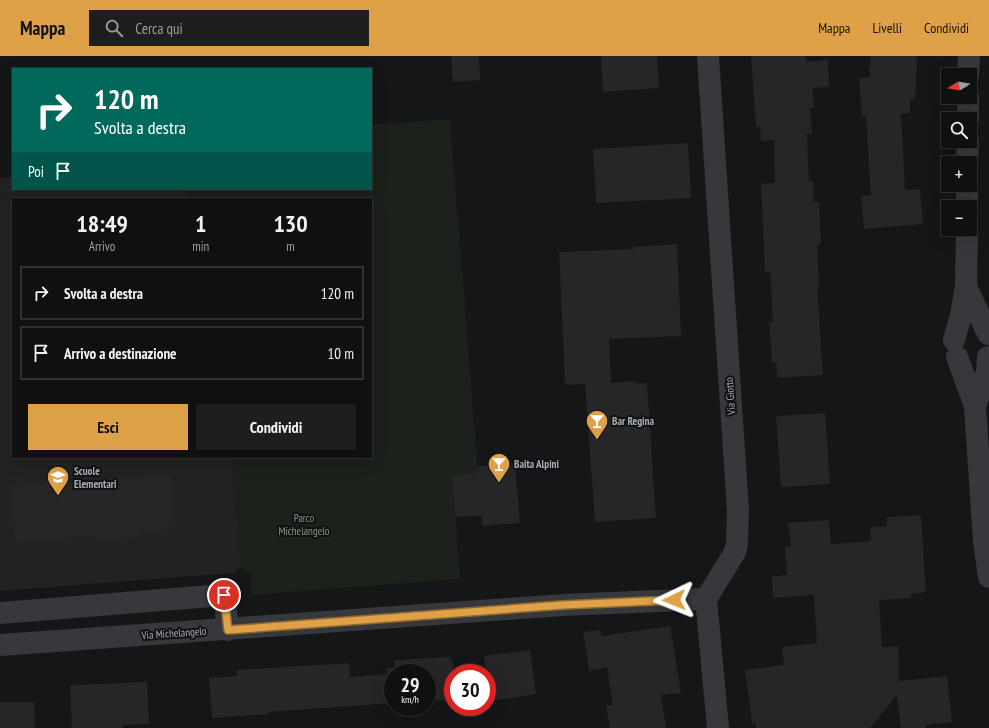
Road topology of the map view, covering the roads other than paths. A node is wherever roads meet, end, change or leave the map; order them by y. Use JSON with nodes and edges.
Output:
{"nodes":[{"id":1,"x":708,"y":56,"type":"edge"},
{"id":2,"x":969,"y":56,"type":"edge"},
{"id":3,"x":968,"y":68,"type":"edge"},
{"id":4,"x":967,"y":236,"type":"edge"},
{"id":5,"x":966,"y":286,"type":"junction"},
{"id":6,"x":988,"y":346,"type":"edge"},
{"id":7,"x":955,"y":348,"type":"junction"},
{"id":8,"x":975,"y":406,"type":"junction"},
{"id":9,"x":989,"y":577,"type":"edge"},
{"id":10,"x":706,"y":599,"type":"junction"},
{"id":11,"x":0,"y":613,"type":"edge"},
{"id":12,"x":228,"y":630,"type":"junction"},
{"id":13,"x":0,"y":645,"type":"edge"},
{"id":14,"x":718,"y":728,"type":"edge"}],
"edges":[{"from":1,"to":10,"type":"street","name":"Via Giotto"},
{"from":2,"to":3,"type":"street"},
{"from":4,"to":5,"type":"street"},
{"from":5,"to":6,"type":"street"},
{"from":5,"to":7,"type":"street"},
{"from":6,"to":7,"type":"street"},
{"from":6,"to":7,"type":"street"},
{"from":6,"to":8,"type":"street"},
{"from":7,"to":8,"type":"street"},
{"from":8,"to":9,"type":"street"},
{"from":10,"to":12,"type":"street","name":"Via Michelangelo"},
{"from":10,"to":14,"type":"street"},
{"from":11,"to":12,"type":"street"},
{"from":12,"to":13,"type":"street","name":"Via Michelangelo"}]}
